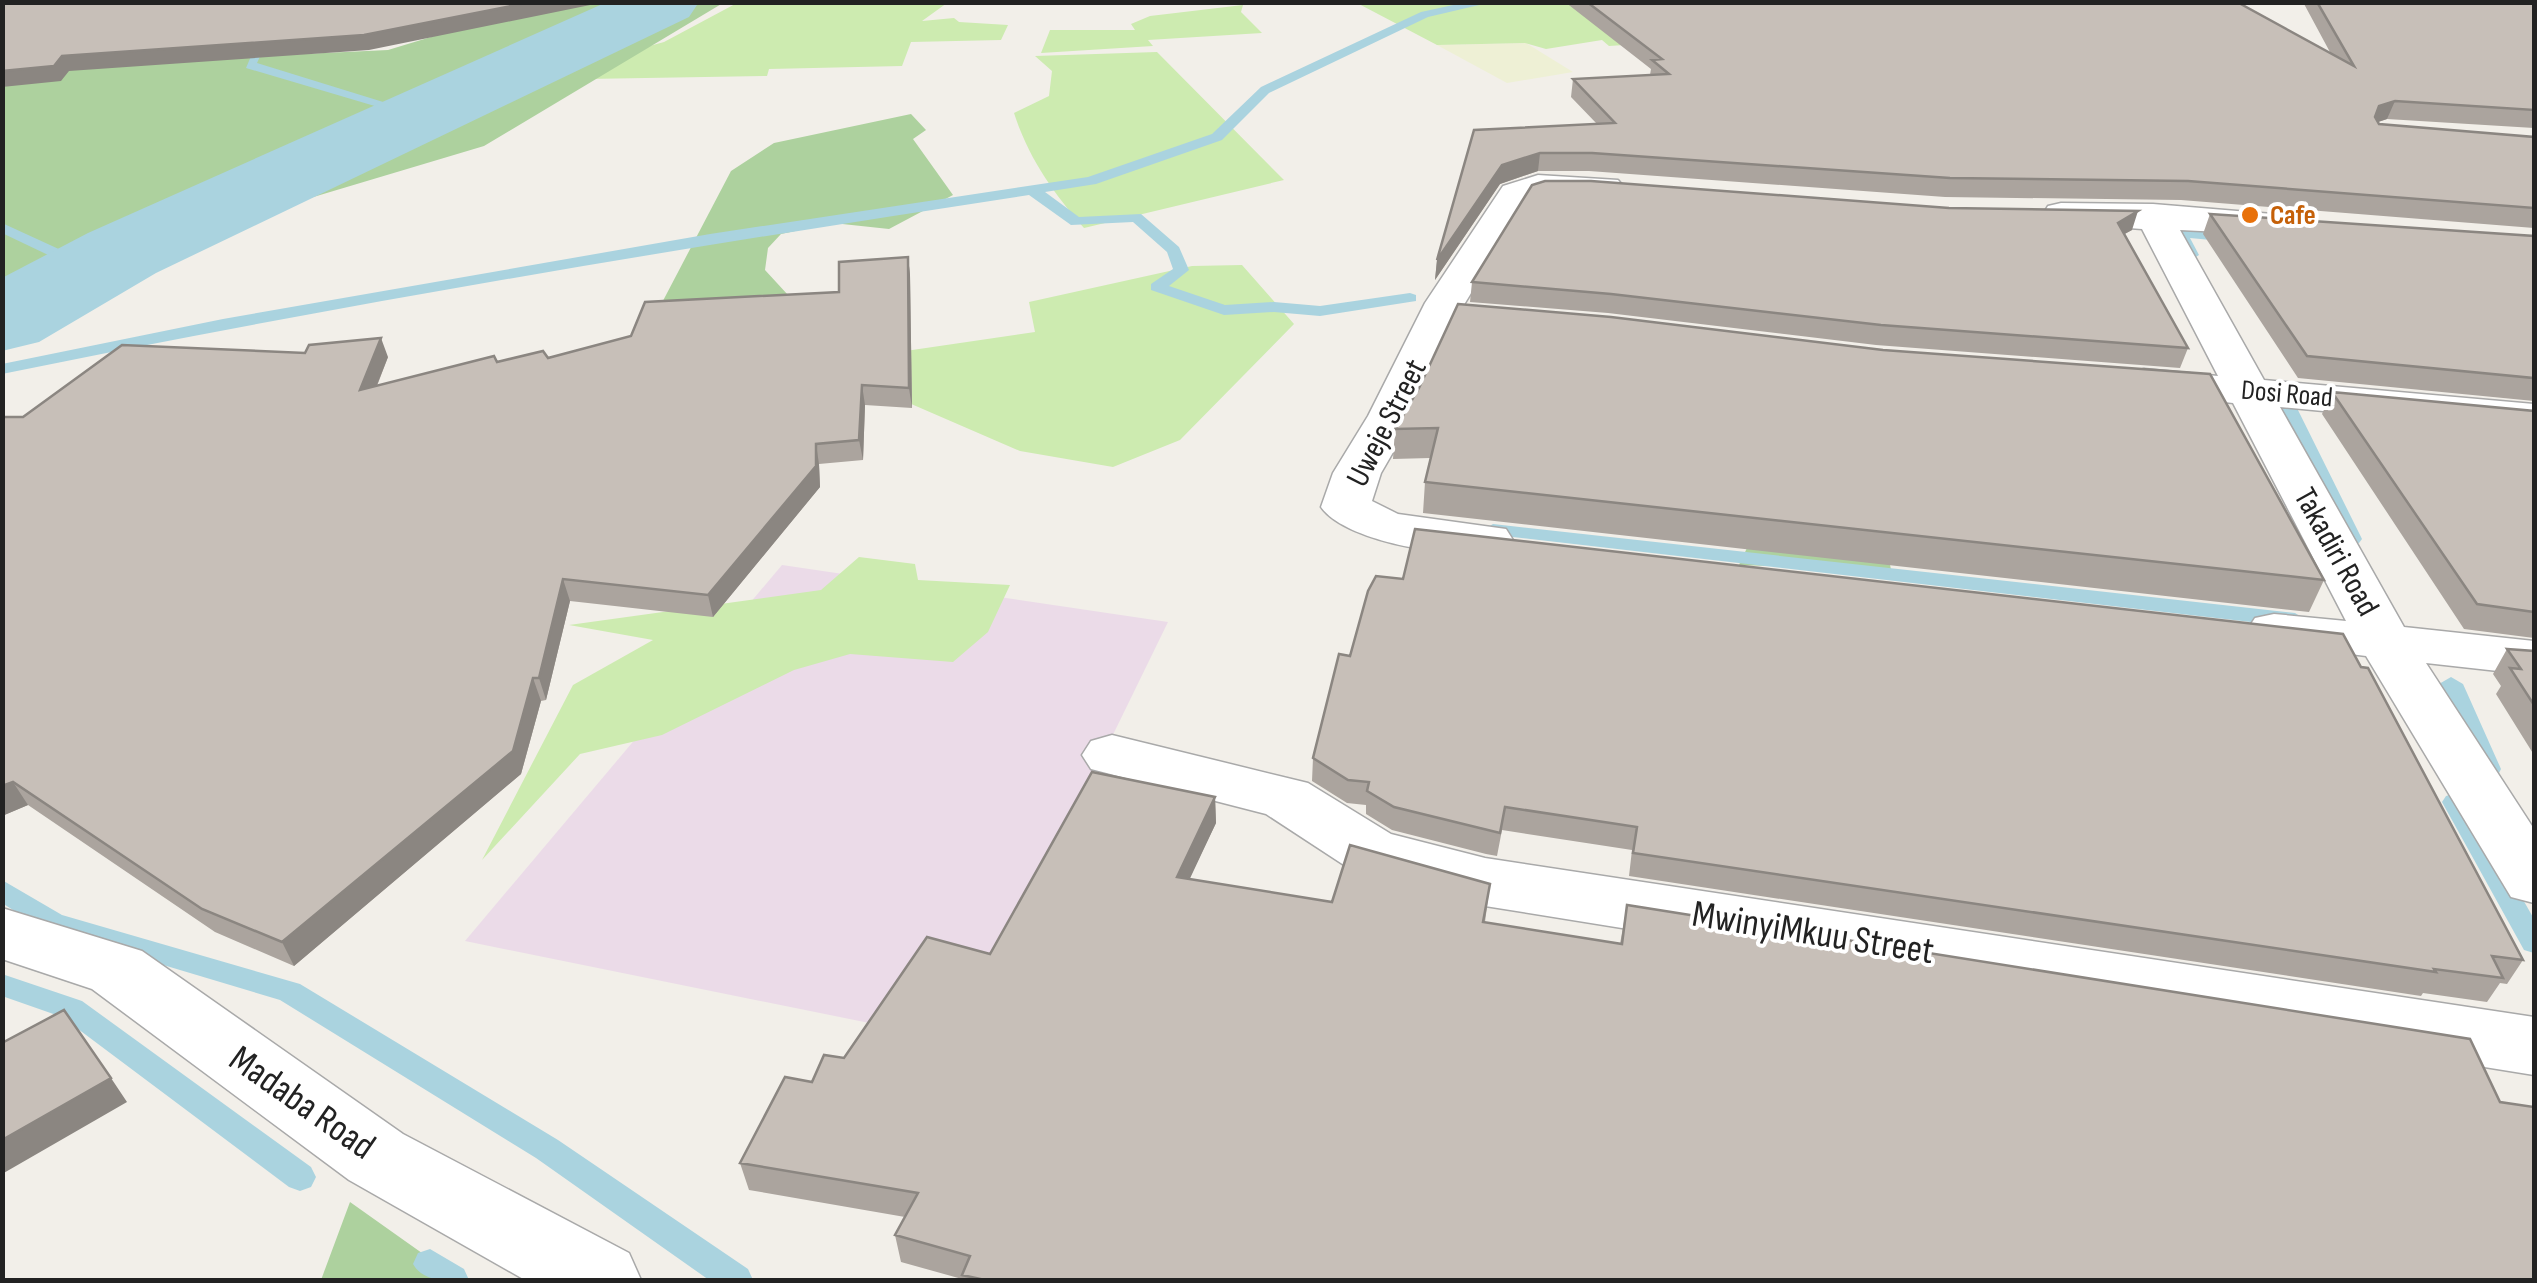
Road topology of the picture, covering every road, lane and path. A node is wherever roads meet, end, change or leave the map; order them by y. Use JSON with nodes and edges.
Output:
{"nodes":[{"id":1,"x":1646,"y":190,"type":"edge"},
{"id":2,"x":2021,"y":213,"type":"edge"},
{"id":3,"x":2154,"y":215,"type":"junction"},
{"id":4,"x":2325,"y":227,"type":"edge"},
{"id":5,"x":2110,"y":380,"type":"edge"},
{"id":6,"x":2247,"y":390,"type":"junction"},
{"id":7,"x":2534,"y":417,"type":"edge"},
{"id":8,"x":1523,"y":544,"type":"edge"},
{"id":9,"x":2228,"y":625,"type":"edge"},
{"id":10,"x":2385,"y":643,"type":"junction"},
{"id":11,"x":2534,"y":658,"type":"edge"},
{"id":12,"x":1112,"y":755,"type":"dead end"},
{"id":13,"x":2534,"y":880,"type":"edge"},
{"id":14,"x":2,"y":934,"type":"edge"},
{"id":15,"x":2534,"y":1046,"type":"edge"},
{"id":16,"x":600,"y":1280,"type":"edge"}],
"edges":[{"from":1,"to":8,"type":"street","name":"Uweje Street"},
{"from":2,"to":3,"type":"street"},
{"from":3,"to":4,"type":"street"},
{"from":3,"to":6,"type":"street","name":"Takadiri Road"},
{"from":5,"to":6,"type":"street","name":"Dosi Road"},
{"from":6,"to":7,"type":"street","name":"Dosi Road"},
{"from":6,"to":10,"type":"street","name":"Takadiri Road"},
{"from":9,"to":10,"type":"street"},
{"from":10,"to":11,"type":"street"},
{"from":10,"to":13,"type":"street","name":"Takadiri Road"},
{"from":12,"to":15,"type":"street","name":"MwinyiMkuu Street"},
{"from":14,"to":16,"type":"street","name":"Madaba Road"}]}
